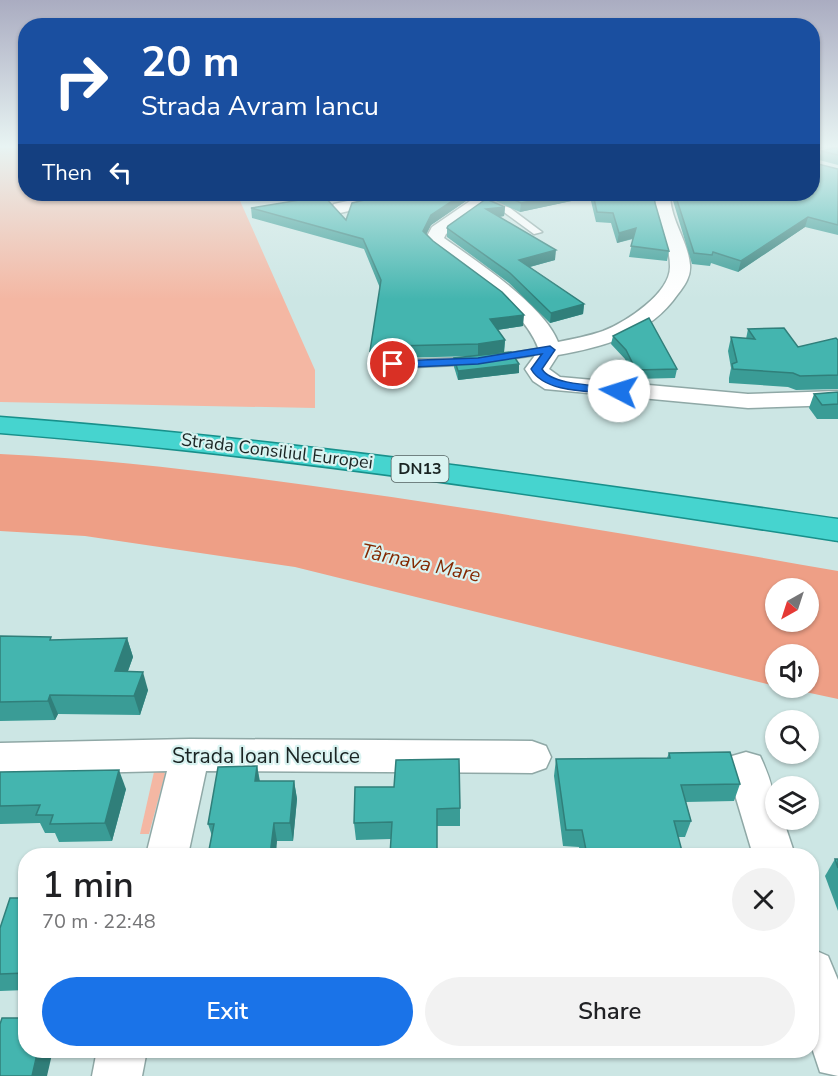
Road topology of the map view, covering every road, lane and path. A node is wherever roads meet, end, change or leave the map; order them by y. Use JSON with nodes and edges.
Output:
{"nodes":[{"id":1,"x":370,"y":201,"type":"edge"},
{"id":2,"x":472,"y":201,"type":"edge"},
{"id":3,"x":487,"y":201,"type":"edge"},
{"id":4,"x":662,"y":201,"type":"edge"},
{"id":5,"x":340,"y":208,"type":"dead end"},
{"id":6,"x":537,"y":232,"type":"dead end"},
{"id":7,"x":550,"y":350,"type":"junction"},
{"id":8,"x":393,"y":364,"type":"dead end"},
{"id":9,"x":838,"y":398,"type":"edge"},
{"id":10,"x":0,"y":425,"type":"edge"},
{"id":11,"x":838,"y":531,"type":"edge"},
{"id":12,"x":190,"y":755,"type":"junction"},
{"id":13,"x":532,"y":757,"type":"dead end"},
{"id":14,"x":0,"y":759,"type":"edge"},
{"id":15,"x":746,"y":768,"type":"dead end"},
{"id":16,"x":169,"y":848,"type":"edge"},
{"id":17,"x":772,"y":848,"type":"edge"},
{"id":18,"x":819,"y":994,"type":"edge"},
{"id":19,"x":838,"y":1054,"type":"edge"},
{"id":20,"x":120,"y":1058,"type":"edge"},
{"id":21,"x":117,"y":1076,"type":"edge"}],
"edges":[{"from":1,"to":5,"type":"street"},
{"from":2,"to":7,"type":"street"},
{"from":3,"to":6,"type":"lane"},
{"from":4,"to":7,"type":"street"},
{"from":7,"to":8,"type":"lane"},
{"from":7,"to":9,"type":"street"},
{"from":10,"to":11,"type":"highway","name":"Strada Consiliul Europei","number":"DN13"},
{"from":12,"to":13,"type":"street","name":"Strada Ioan Neculce"},
{"from":12,"to":14,"type":"street","name":"Strada Ioan Neculce"},
{"from":12,"to":16,"type":"street"},
{"from":15,"to":17,"type":"street"},
{"from":18,"to":19,"type":"street"},
{"from":20,"to":21,"type":"street"}]}
